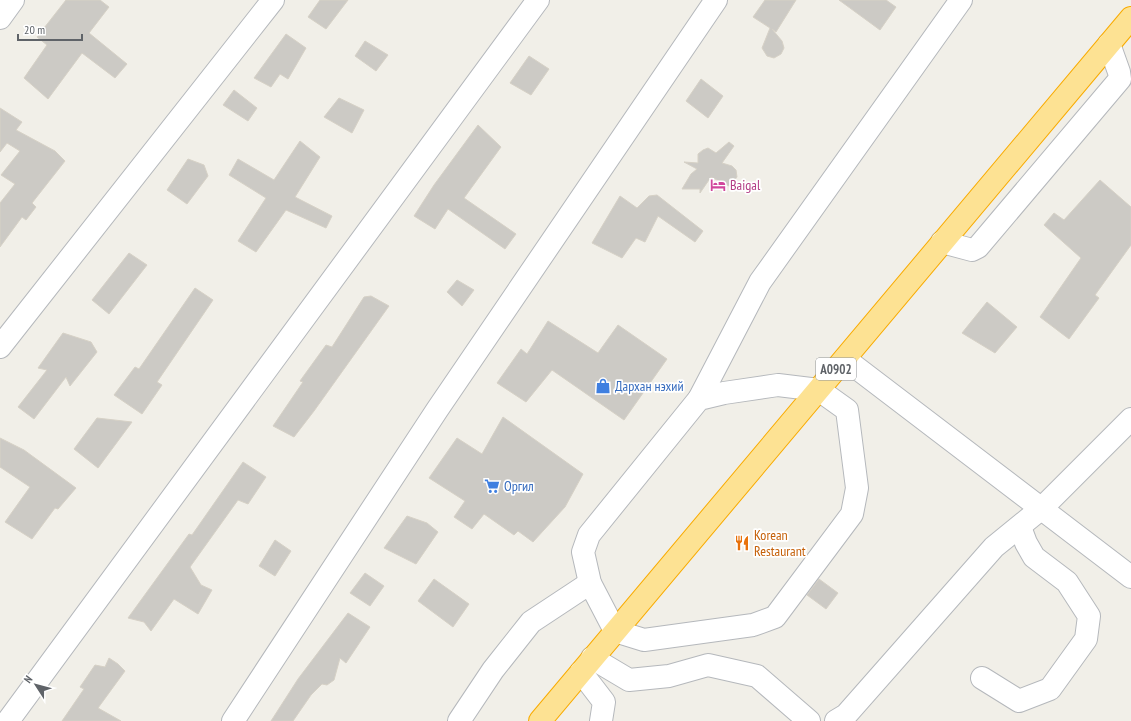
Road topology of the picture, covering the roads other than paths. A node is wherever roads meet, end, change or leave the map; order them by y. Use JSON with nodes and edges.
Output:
{"nodes":[{"id":1,"x":13,"y":0,"type":"edge"},
{"id":2,"x":273,"y":0,"type":"edge"},
{"id":3,"x":538,"y":0,"type":"edge"},
{"id":4,"x":716,"y":0,"type":"edge"},
{"id":5,"x":961,"y":0,"type":"edge"},
{"id":6,"x":0,"y":18,"type":"edge"},
{"id":7,"x":1131,"y":18,"type":"edge"},
{"id":8,"x":1109,"y":44,"type":"junction"},
{"id":9,"x":1002,"y":171,"type":"junction"},
{"id":10,"x":1026,"y":191,"type":"junction"},
{"id":11,"x":942,"y":242,"type":"junction"},
{"id":12,"x":0,"y":347,"type":"edge"},
{"id":13,"x":845,"y":359,"type":"junction"},
{"id":14,"x":819,"y":390,"type":"junction"},
{"id":15,"x":699,"y":399,"type":"junction"},
{"id":16,"x":1131,"y":419,"type":"edge"},
{"id":17,"x":1042,"y":508,"type":"junction"},
{"id":18,"x":1020,"y":527,"type":"junction"},
{"id":19,"x":1131,"y":577,"type":"edge"},
{"id":20,"x":590,"y":583,"type":"junction"},
{"id":21,"x":615,"y":631,"type":"junction"},
{"id":22,"x":586,"y":665,"type":"junction"},
{"id":23,"x":982,"y":678,"type":"dead end"},
{"id":24,"x":8,"y":721,"type":"edge"},
{"id":25,"x":233,"y":721,"type":"edge"},
{"id":26,"x":459,"y":721,"type":"edge"},
{"id":27,"x":540,"y":721,"type":"edge"},
{"id":28,"x":601,"y":721,"type":"edge"},
{"id":29,"x":809,"y":721,"type":"edge"},
{"id":30,"x":836,"y":721,"type":"edge"}],
"edges":[{"from":1,"to":6,"type":"street"},
{"from":2,"to":12,"type":"street"},
{"from":3,"to":24,"type":"street"},
{"from":4,"to":25,"type":"street"},
{"from":5,"to":15,"type":"street"},
{"from":7,"to":8,"type":"highway","number":"A0902"},
{"from":8,"to":9,"type":"highway","number":"A0902"},
{"from":8,"to":10,"type":"street"},
{"from":9,"to":10,"type":"street"},
{"from":9,"to":11,"type":"highway","number":"A0902"},
{"from":10,"to":11,"type":"street"},
{"from":11,"to":13,"type":"highway","number":"A0902"},
{"from":13,"to":14,"type":"highway","number":"A0902"},
{"from":13,"to":17,"type":"street"},
{"from":14,"to":15,"type":"street"},
{"from":14,"to":21,"type":"highway","number":"A0902"},
{"from":14,"to":21,"type":"street"},
{"from":15,"to":20,"type":"street"},
{"from":16,"to":17,"type":"street"},
{"from":17,"to":18,"type":"street"},
{"from":17,"to":19,"type":"street"},
{"from":18,"to":23,"type":"street"},
{"from":18,"to":30,"type":"street"},
{"from":20,"to":21,"type":"street"},
{"from":20,"to":26,"type":"street"},
{"from":21,"to":22,"type":"highway","number":"A0902"},
{"from":22,"to":27,"type":"highway","number":"A0902"},
{"from":22,"to":28,"type":"street"},
{"from":22,"to":29,"type":"street"}]}
